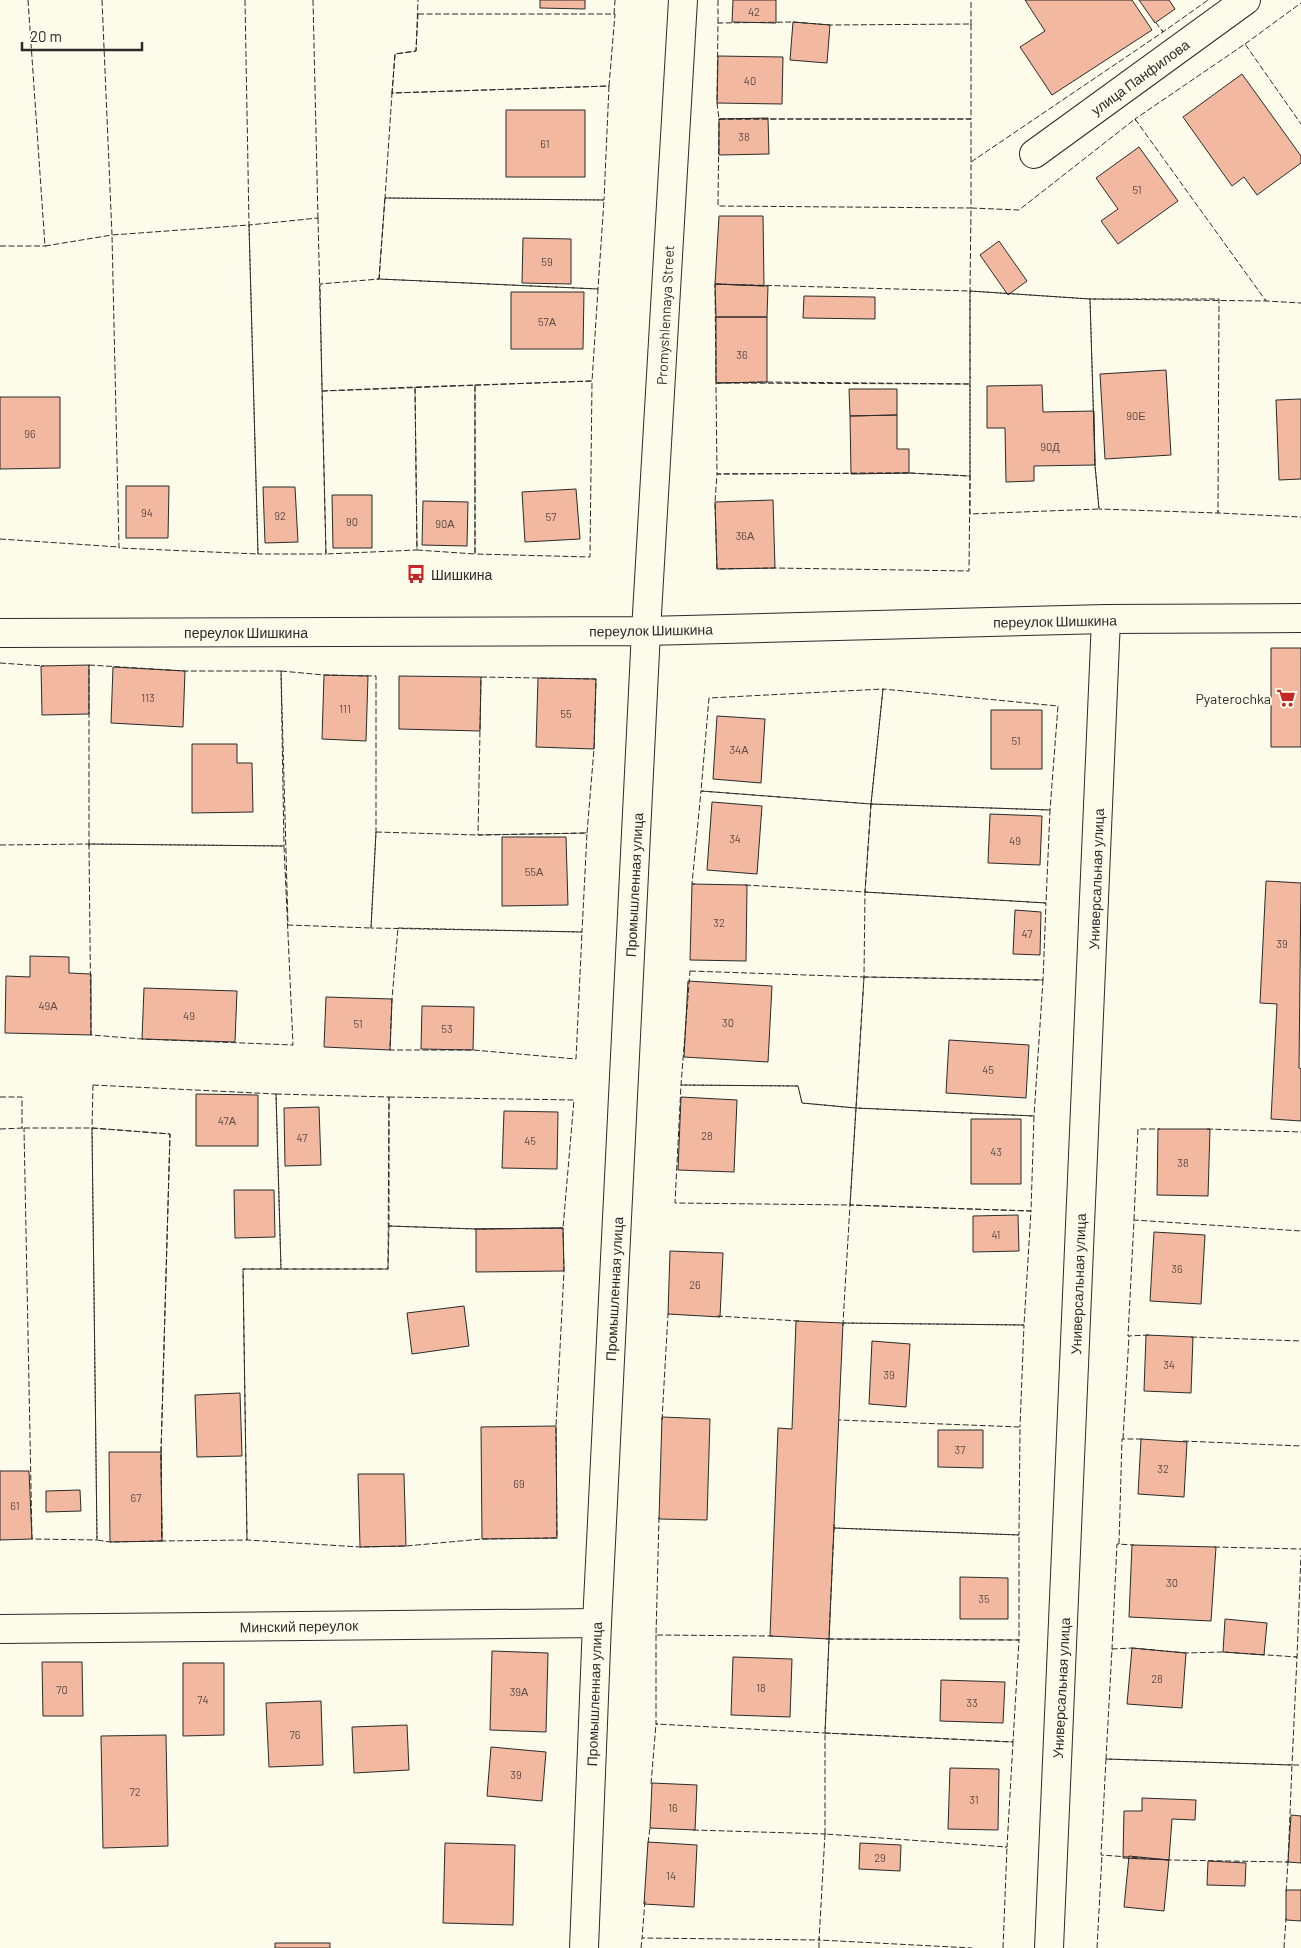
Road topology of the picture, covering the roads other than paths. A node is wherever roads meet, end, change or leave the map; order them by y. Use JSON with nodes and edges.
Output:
{"nodes":[{"id":1,"x":683,"y":0,"type":"edge"},
{"id":2,"x":1246,"y":0,"type":"edge"},
{"id":3,"x":1034,"y":154,"type":"dead end"},
{"id":4,"x":1301,"y":618,"type":"edge"},
{"id":5,"x":1106,"y":620,"type":"junction"},
{"id":6,"x":646,"y":631,"type":"junction"},
{"id":7,"x":0,"y":633,"type":"edge"},
{"id":8,"x":597,"y":1623,"type":"junction"},
{"id":9,"x":0,"y":1629,"type":"edge"},
{"id":10,"x":584,"y":1948,"type":"edge"},
{"id":11,"x":1049,"y":1948,"type":"edge"}],
"edges":[{"from":1,"to":6,"type":"street","name":"Promyshlennaya Street"},
{"from":2,"to":3,"type":"street","name":"улица Панфилова"},
{"from":4,"to":5,"type":"street","name":"переулок Шишкина"},
{"from":5,"to":6,"type":"street","name":"переулок Шишкина"},
{"from":5,"to":11,"type":"street","name":"Универсальная улица"},
{"from":6,"to":7,"type":"street","name":"переулок Шишкина"},
{"from":6,"to":8,"type":"street","name":"Промышленная улица"},
{"from":8,"to":9,"type":"street","name":"Минский переулок"},
{"from":8,"to":10,"type":"street","name":"Промышленная улица"}]}
